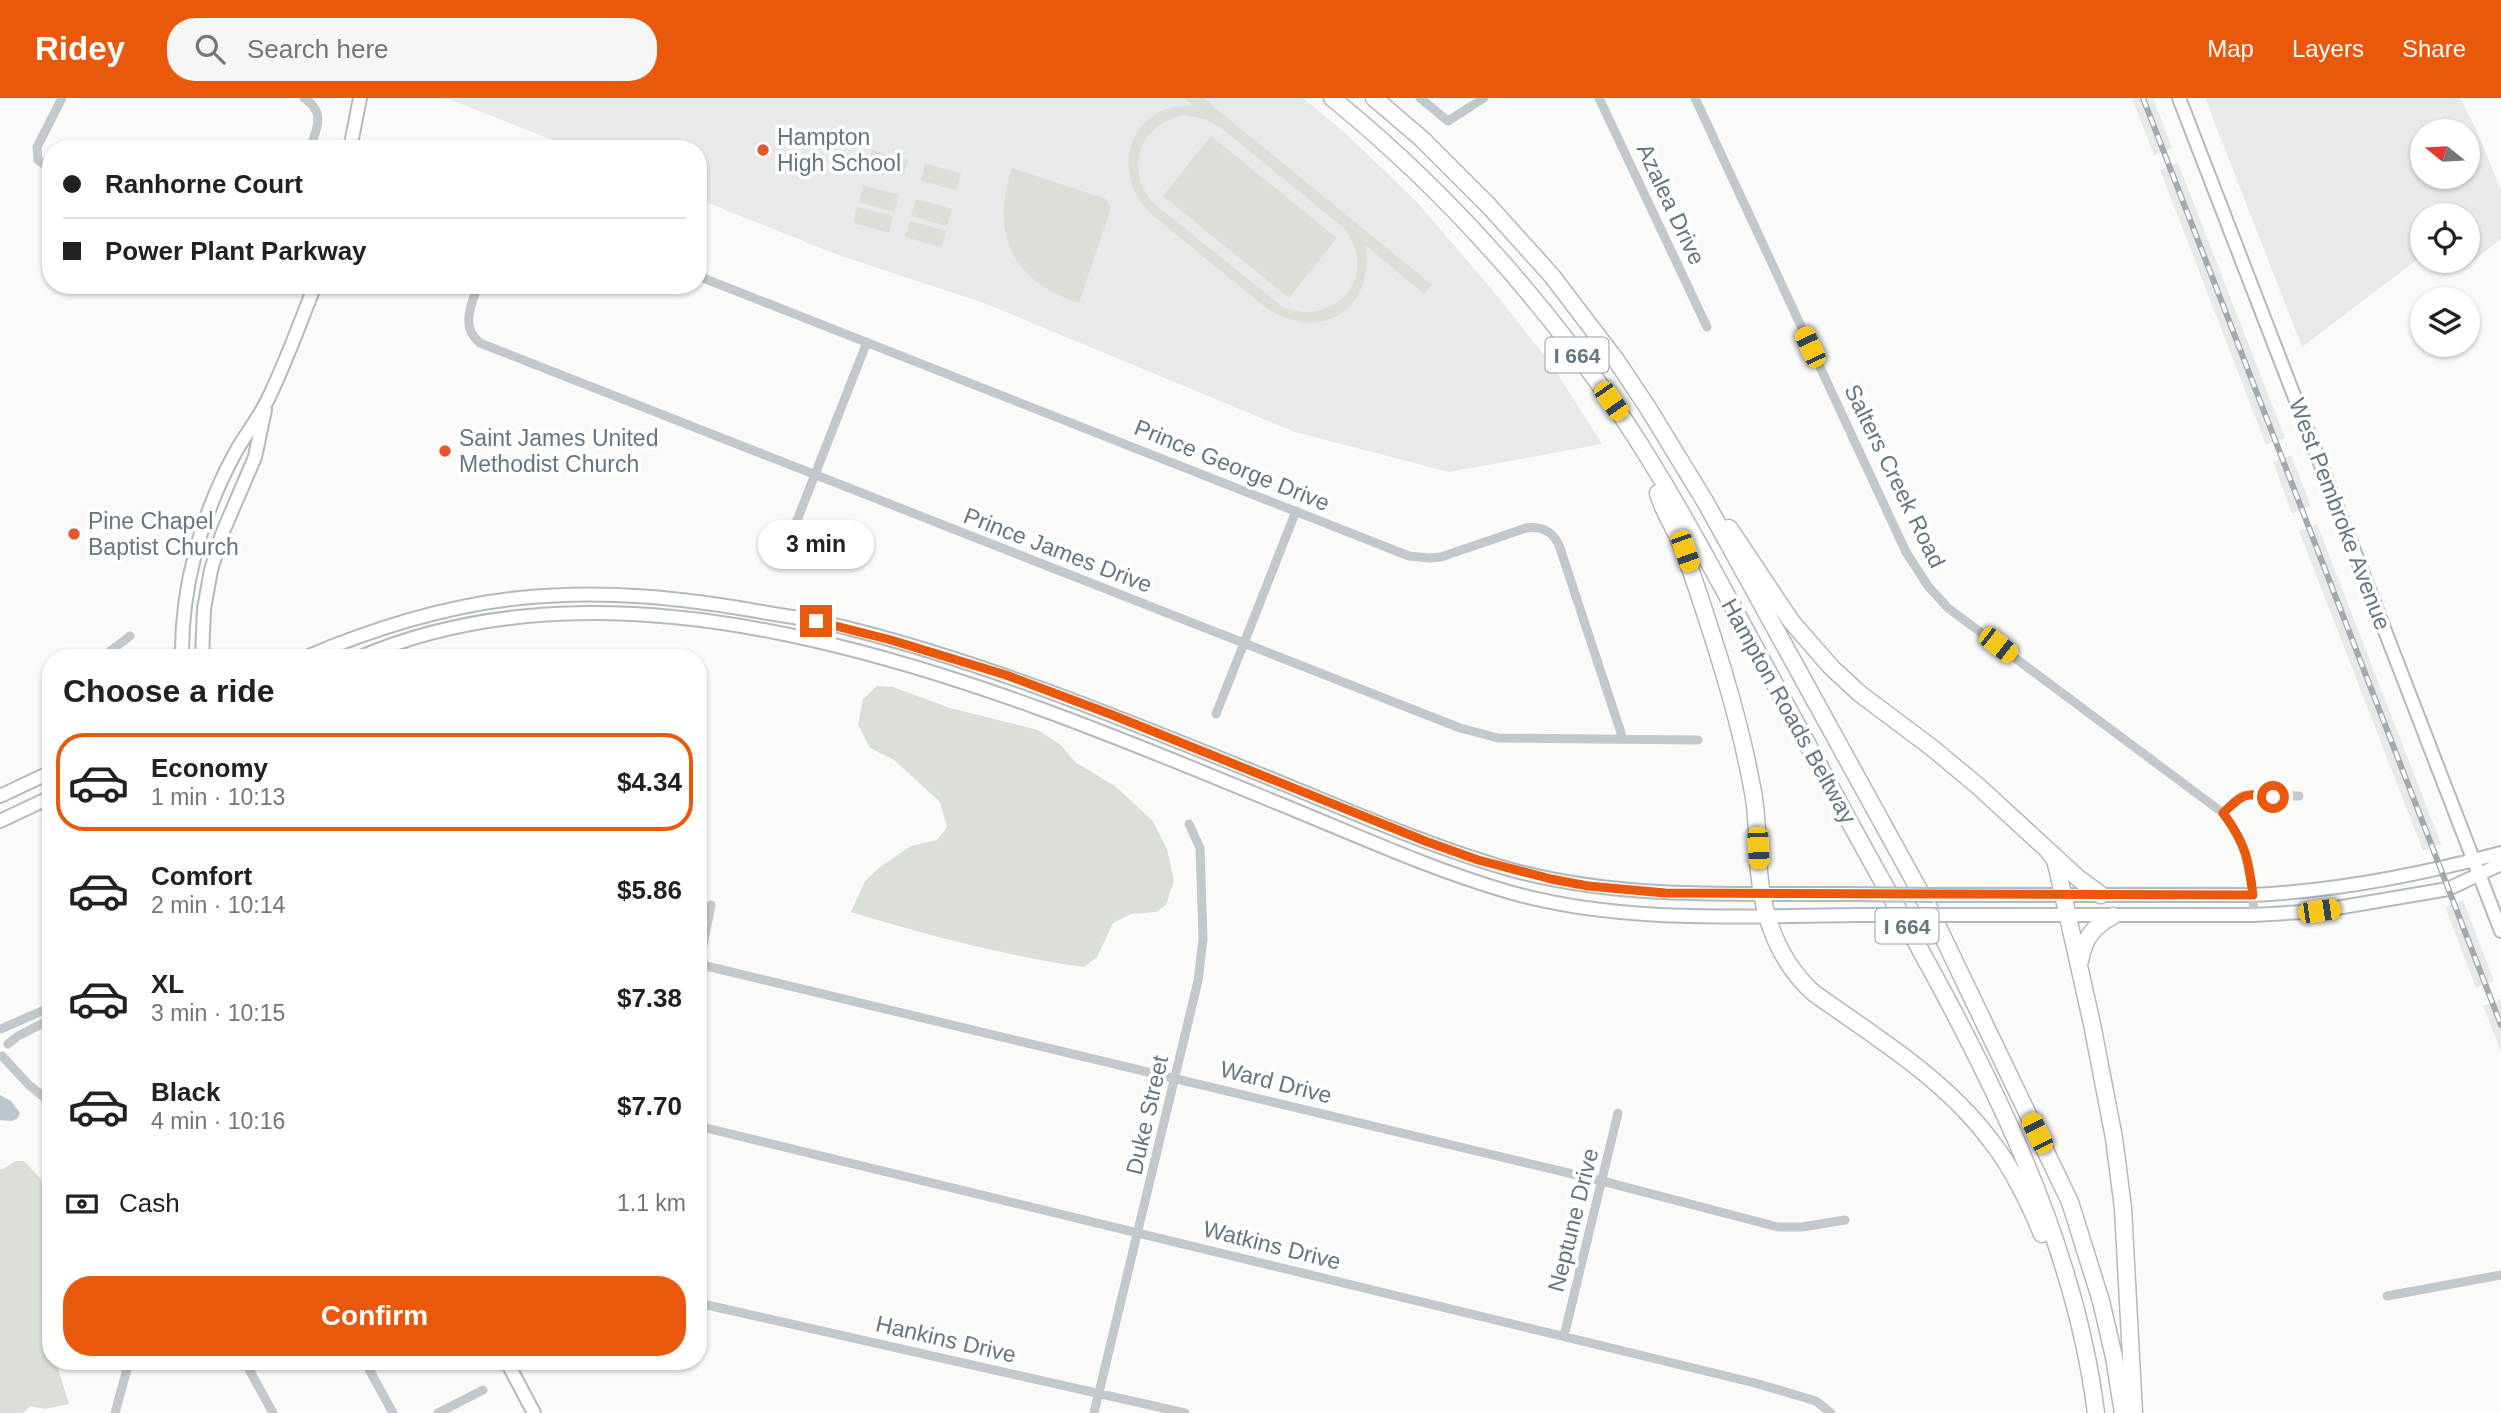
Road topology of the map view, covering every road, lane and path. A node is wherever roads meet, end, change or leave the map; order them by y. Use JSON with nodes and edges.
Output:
{"nodes":[{"id":1,"x":62,"y":98,"type":"edge"},
{"id":2,"x":304,"y":98,"type":"edge"},
{"id":3,"x":360,"y":98,"type":"edge"},
{"id":4,"x":1332,"y":98,"type":"edge"},
{"id":5,"x":1374,"y":98,"type":"edge"},
{"id":6,"x":1420,"y":98,"type":"edge"},
{"id":7,"x":1484,"y":98,"type":"edge"},
{"id":8,"x":1599,"y":98,"type":"edge"},
{"id":9,"x":1695,"y":98,"type":"edge"},
{"id":10,"x":2179,"y":98,"type":"edge"},
{"id":11,"x":316,"y":101,"type":"edge"},
{"id":12,"x":313,"y":140,"type":"edge"},
{"id":13,"x":352,"y":140,"type":"edge"},
{"id":14,"x":42,"y":163,"type":"edge"},
{"id":15,"x":707,"y":280,"type":"edge"},
{"id":16,"x":311,"y":294,"type":"edge"},
{"id":17,"x":475,"y":294,"type":"edge"},
{"id":18,"x":1707,"y":327,"type":"dead end"},
{"id":19,"x":867,"y":342,"type":"junction"},
{"id":20,"x":268,"y":400,"type":"junction"},
{"id":21,"x":1653,"y":466,"type":"junction"},
{"id":22,"x":815,"y":475,"type":"junction"},
{"id":23,"x":1706,"y":503,"type":"junction"},
{"id":24,"x":1296,"y":511,"type":"junction"},
{"id":25,"x":792,"y":533,"type":"dead end"},
{"id":26,"x":130,"y":636,"type":"dead end"},
{"id":27,"x":1244,"y":643,"type":"junction"},
{"id":28,"x":111,"y":649,"type":"edge"},
{"id":29,"x":182,"y":649,"type":"edge"},
{"id":30,"x":202,"y":649,"type":"edge"},
{"id":31,"x":328,"y":649,"type":"edge"},
{"id":32,"x":383,"y":649,"type":"edge"},
{"id":33,"x":1216,"y":714,"type":"dead end"},
{"id":34,"x":1623,"y":740,"type":"junction"},
{"id":35,"x":1698,"y":740,"type":"dead end"},
{"id":36,"x":42,"y":776,"type":"edge"},
{"id":37,"x":0,"y":796,"type":"edge"},
{"id":38,"x":2299,"y":796,"type":"dead end"},
{"id":39,"x":42,"y":801,"type":"edge"},
{"id":40,"x":2223,"y":813,"type":"junction"},
{"id":41,"x":0,"y":821,"type":"edge"},
{"id":42,"x":1189,"y":824,"type":"dead end"},
{"id":43,"x":2048,"y":851,"type":"junction"},
{"id":44,"x":2501,"y":853,"type":"edge"},
{"id":45,"x":2473,"y":861,"type":"junction"},
{"id":46,"x":2501,"y":864,"type":"edge"},
{"id":47,"x":2478,"y":874,"type":"junction"},
{"id":48,"x":1762,"y":893,"type":"junction"},
{"id":49,"x":2101,"y":895,"type":"junction"},
{"id":50,"x":2253,"y":895,"type":"junction"},
{"id":51,"x":2062,"y":896,"type":"junction"},
{"id":52,"x":711,"y":905,"type":"dead end"},
{"id":53,"x":2254,"y":915,"type":"junction"},
{"id":54,"x":1768,"y":916,"type":"junction"},
{"id":55,"x":2068,"y":916,"type":"junction"},
{"id":56,"x":2113,"y":916,"type":"junction"},
{"id":57,"x":707,"y":925,"type":"edge"},
{"id":58,"x":2501,"y":931,"type":"edge"},
{"id":59,"x":2080,"y":967,"type":"junction"},
{"id":60,"x":707,"y":968,"type":"edge"},
{"id":61,"x":42,"y":1011,"type":"edge"},
{"id":62,"x":42,"y":1024,"type":"edge"},
{"id":63,"x":1,"y":1029,"type":"edge"},
{"id":64,"x":8,"y":1044,"type":"junction"},
{"id":65,"x":1,"y":1056,"type":"edge"},
{"id":66,"x":1175,"y":1077,"type":"junction"},
{"id":67,"x":42,"y":1096,"type":"edge"},
{"id":68,"x":1618,"y":1113,"type":"dead end"},
{"id":69,"x":707,"y":1128,"type":"edge"},
{"id":70,"x":1602,"y":1181,"type":"junction"},
{"id":71,"x":1845,"y":1220,"type":"dead end"},
{"id":72,"x":1139,"y":1232,"type":"junction"},
{"id":73,"x":2501,"y":1275,"type":"edge"},
{"id":74,"x":2387,"y":1296,"type":"dead end"},
{"id":75,"x":2073,"y":1302,"type":"junction"},
{"id":76,"x":707,"y":1305,"type":"edge"},
{"id":77,"x":1564,"y":1336,"type":"junction"},
{"id":78,"x":127,"y":1370,"type":"edge"},
{"id":79,"x":249,"y":1370,"type":"edge"},
{"id":80,"x":369,"y":1370,"type":"edge"},
{"id":81,"x":511,"y":1370,"type":"edge"},
{"id":82,"x":484,"y":1390,"type":"dead end"},
{"id":83,"x":1099,"y":1392,"type":"junction"},
{"id":84,"x":116,"y":1413,"type":"edge"},
{"id":85,"x":273,"y":1413,"type":"edge"},
{"id":86,"x":393,"y":1413,"type":"edge"},
{"id":87,"x":438,"y":1413,"type":"edge"},
{"id":88,"x":534,"y":1413,"type":"edge"},
{"id":89,"x":1094,"y":1413,"type":"edge"},
{"id":90,"x":1185,"y":1413,"type":"edge"},
{"id":91,"x":1830,"y":1413,"type":"edge"},
{"id":92,"x":2096,"y":1413,"type":"edge"},
{"id":93,"x":2123,"y":1413,"type":"edge"},
{"id":94,"x":2134,"y":1413,"type":"edge"}],
"edges":[{"from":1,"to":14,"type":"street"},
{"from":2,"to":11,"type":"street"},
{"from":3,"to":13,"type":"main road"},
{"from":4,"to":21,"type":"highway","name":"Hampton Roads Beltway","number":"I 664"},
{"from":5,"to":23,"type":"highway","name":"Hampton Roads Beltway","number":"I 664"},
{"from":6,"to":7,"type":"street"},
{"from":8,"to":18,"type":"street","name":"Azalea Drive"},
{"from":9,"to":40,"type":"street","name":"Salters Creek Road"},
{"from":10,"to":45,"type":"main road","name":"West Pembroke Avenue"},
{"from":11,"to":12,"type":"street"},
{"from":15,"to":19,"type":"street","name":"Prince George Drive"},
{"from":16,"to":20,"type":"main road"},
{"from":17,"to":22,"type":"street","name":"Prince James Drive"},
{"from":19,"to":22,"type":"street"},
{"from":19,"to":24,"type":"street","name":"Prince George Drive"},
{"from":20,"to":29,"type":"main road"},
{"from":20,"to":30,"type":"main road"},
{"from":21,"to":48,"type":"highway"},
{"from":21,"to":75,"type":"highway","name":"Hampton Roads Beltway","number":"I 664"},
{"from":22,"to":25,"type":"street"},
{"from":22,"to":27,"type":"street","name":"Prince James Drive"},
{"from":23,"to":43,"type":"highway"},
{"from":23,"to":93,"type":"highway","name":"Hampton Roads Beltway","number":"I 664"},
{"from":24,"to":27,"type":"street"},
{"from":24,"to":34,"type":"street","name":"Prince George Drive"},
{"from":26,"to":28,"type":"street"},
{"from":27,"to":33,"type":"street"},
{"from":27,"to":34,"type":"street","name":"Prince James Drive"},
{"from":31,"to":48,"type":"main road"},
{"from":32,"to":54,"type":"main road"},
{"from":34,"to":35,"type":"street","name":"Prince James Drive"},
{"from":36,"to":37,"type":"main road"},
{"from":38,"to":40,"type":"street"},
{"from":39,"to":41,"type":"main road"},
{"from":40,"to":50,"type":"street","name":"Salters Creek Road"},
{"from":42,"to":66,"type":"street","name":"Duke Street"},
{"from":43,"to":49,"type":"highway"},
{"from":43,"to":51,"type":"highway"},
{"from":44,"to":45,"type":"main road"},
{"from":45,"to":47,"type":"main road","name":"West Pembroke Avenue"},
{"from":45,"to":50,"type":"main road"},
{"from":46,"to":47,"type":"main road"},
{"from":47,"to":53,"type":"main road"},
{"from":47,"to":58,"type":"main road","name":"West Pembroke Avenue"},
{"from":48,"to":51,"type":"main road","bridge":true},
{"from":48,"to":54,"type":"highway"},
{"from":49,"to":50,"type":"main road"},
{"from":49,"to":51,"type":"main road"},
{"from":50,"to":53,"type":"street","name":"Salters Creek Road"},
{"from":51,"to":55,"type":"highway"},
{"from":52,"to":57,"type":"street"},
{"from":53,"to":56,"type":"main road"},
{"from":54,"to":55,"type":"main road","bridge":true},
{"from":54,"to":75,"type":"highway"},
{"from":55,"to":56,"type":"main road"},
{"from":55,"to":59,"type":"highway"},
{"from":56,"to":59,"type":"highway"},
{"from":59,"to":94,"type":"highway"},
{"from":60,"to":66,"type":"street","name":"Ward Drive"},
{"from":61,"to":63,"type":"street"},
{"from":62,"to":64,"type":"street"},
{"from":63,"to":64,"type":"street"},
{"from":64,"to":65,"type":"street"},
{"from":65,"to":67,"type":"street"},
{"from":66,"to":70,"type":"street","name":"Ward Drive"},
{"from":66,"to":72,"type":"street","name":"Duke Street"},
{"from":68,"to":70,"type":"street","name":"Neptune Drive"},
{"from":69,"to":72,"type":"street","name":"Watkins Drive"},
{"from":70,"to":71,"type":"street","name":"Ward Drive"},
{"from":70,"to":77,"type":"street","name":"Neptune Drive"},
{"from":72,"to":77,"type":"street","name":"Watkins Drive"},
{"from":72,"to":83,"type":"street","name":"Duke Street"},
{"from":73,"to":74,"type":"street"},
{"from":75,"to":92,"type":"highway","name":"Hampton Roads Beltway","number":"I 664"},
{"from":76,"to":83,"type":"street","name":"Hankins Drive"},
{"from":77,"to":91,"type":"street","name":"Watkins Drive"},
{"from":78,"to":84,"type":"street"},
{"from":79,"to":85,"type":"street"},
{"from":80,"to":86,"type":"street"},
{"from":81,"to":88,"type":"main road"},
{"from":82,"to":87,"type":"street"},
{"from":83,"to":89,"type":"street","name":"Duke Street"},
{"from":83,"to":90,"type":"street","name":"Hankins Drive"}]}
